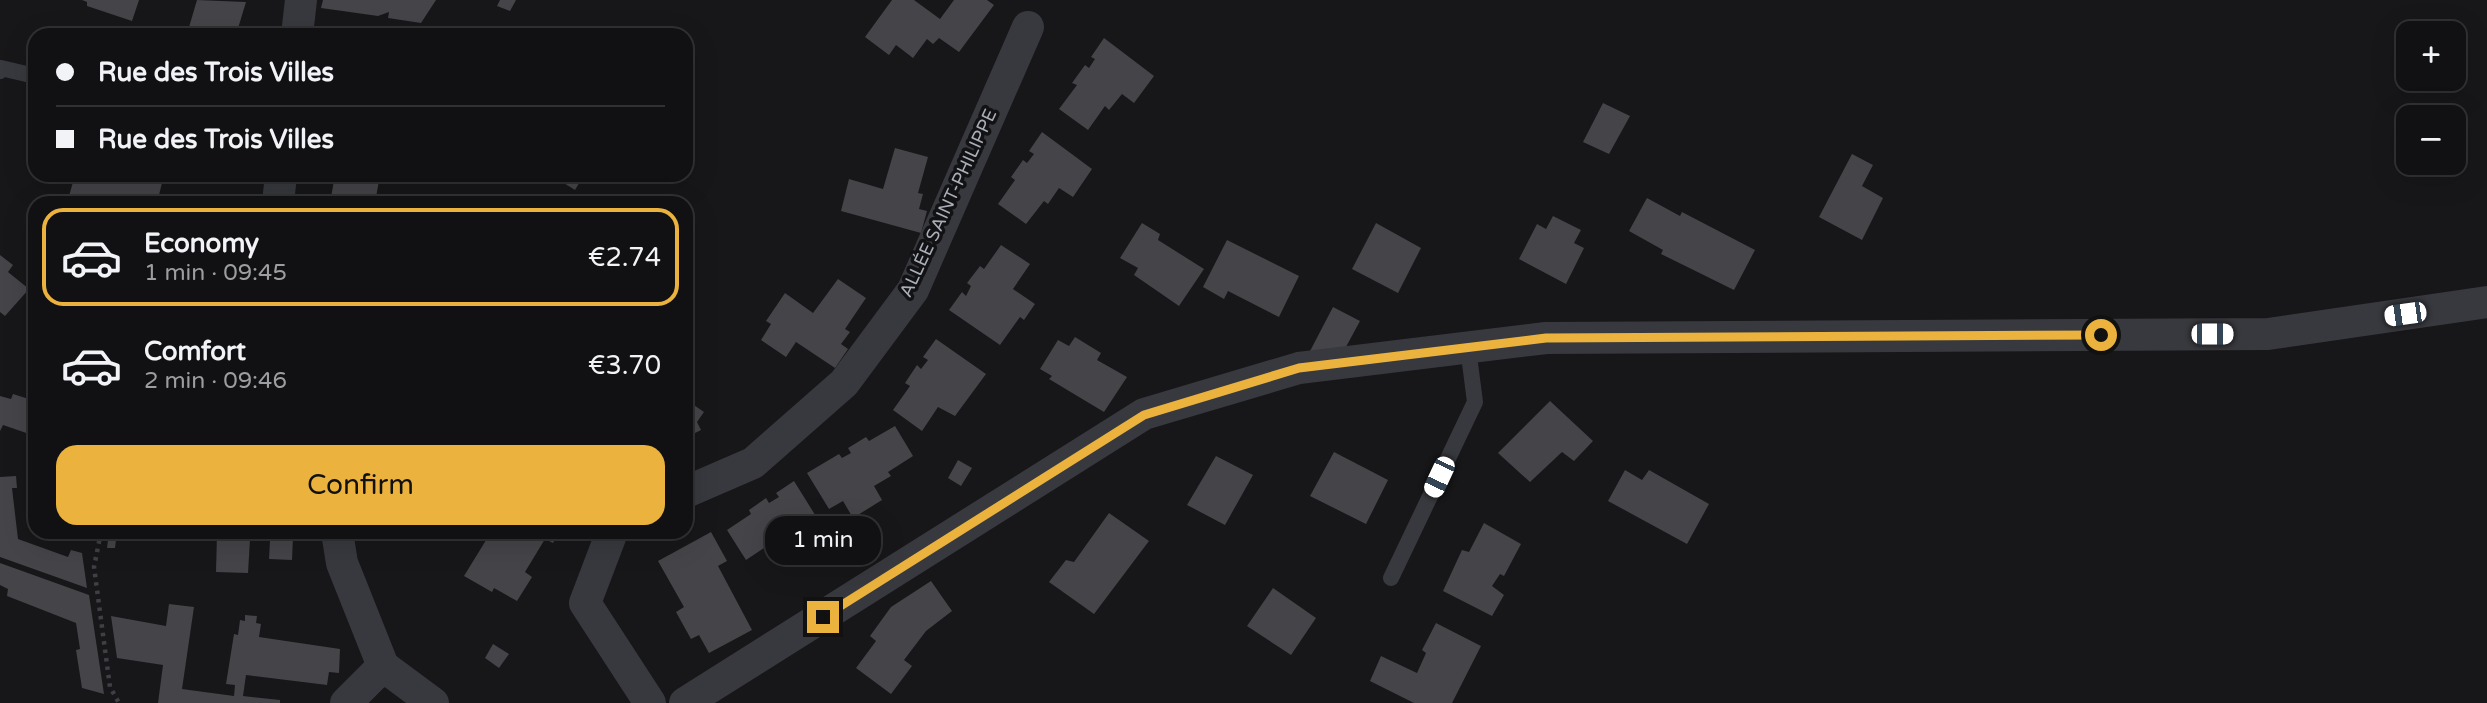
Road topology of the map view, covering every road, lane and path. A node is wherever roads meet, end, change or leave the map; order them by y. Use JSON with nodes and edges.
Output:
{"nodes":[{"id":1,"x":301,"y":0,"type":"edge"},
{"id":2,"x":1028,"y":27,"type":"dead end"},
{"id":3,"x":298,"y":28,"type":"edge"},
{"id":4,"x":0,"y":71,"type":"edge"},
{"id":5,"x":28,"y":74,"type":"edge"},
{"id":6,"x":2487,"y":302,"type":"edge"},
{"id":7,"x":1468,"y":348,"type":"junction"},
{"id":8,"x":693,"y":489,"type":"edge"},
{"id":9,"x":99,"y":539,"type":"edge"},
{"id":10,"x":338,"y":539,"type":"edge"},
{"id":11,"x":609,"y":539,"type":"edge"},
{"id":12,"x":1391,"y":578,"type":"dead end"},
{"id":13,"x":383,"y":666,"type":"junction"},
{"id":14,"x":119,"y":703,"type":"edge"},
{"id":15,"x":346,"y":703,"type":"edge"},
{"id":16,"x":433,"y":703,"type":"edge"},
{"id":17,"x":650,"y":703,"type":"edge"},
{"id":18,"x":685,"y":703,"type":"edge"}],
"edges":[{"from":1,"to":3,"type":"street"},
{"from":2,"to":8,"type":"street","name":"ALLÉE SAINT-PHILIPPE"},
{"from":4,"to":5,"type":"lane"},
{"from":6,"to":7,"type":"street"},
{"from":7,"to":12,"type":"lane"},
{"from":7,"to":18,"type":"street"},
{"from":9,"to":14,"type":"path"},
{"from":10,"to":13,"type":"street"},
{"from":11,"to":17,"type":"street"},
{"from":13,"to":15,"type":"street"},
{"from":13,"to":16,"type":"street"}]}
